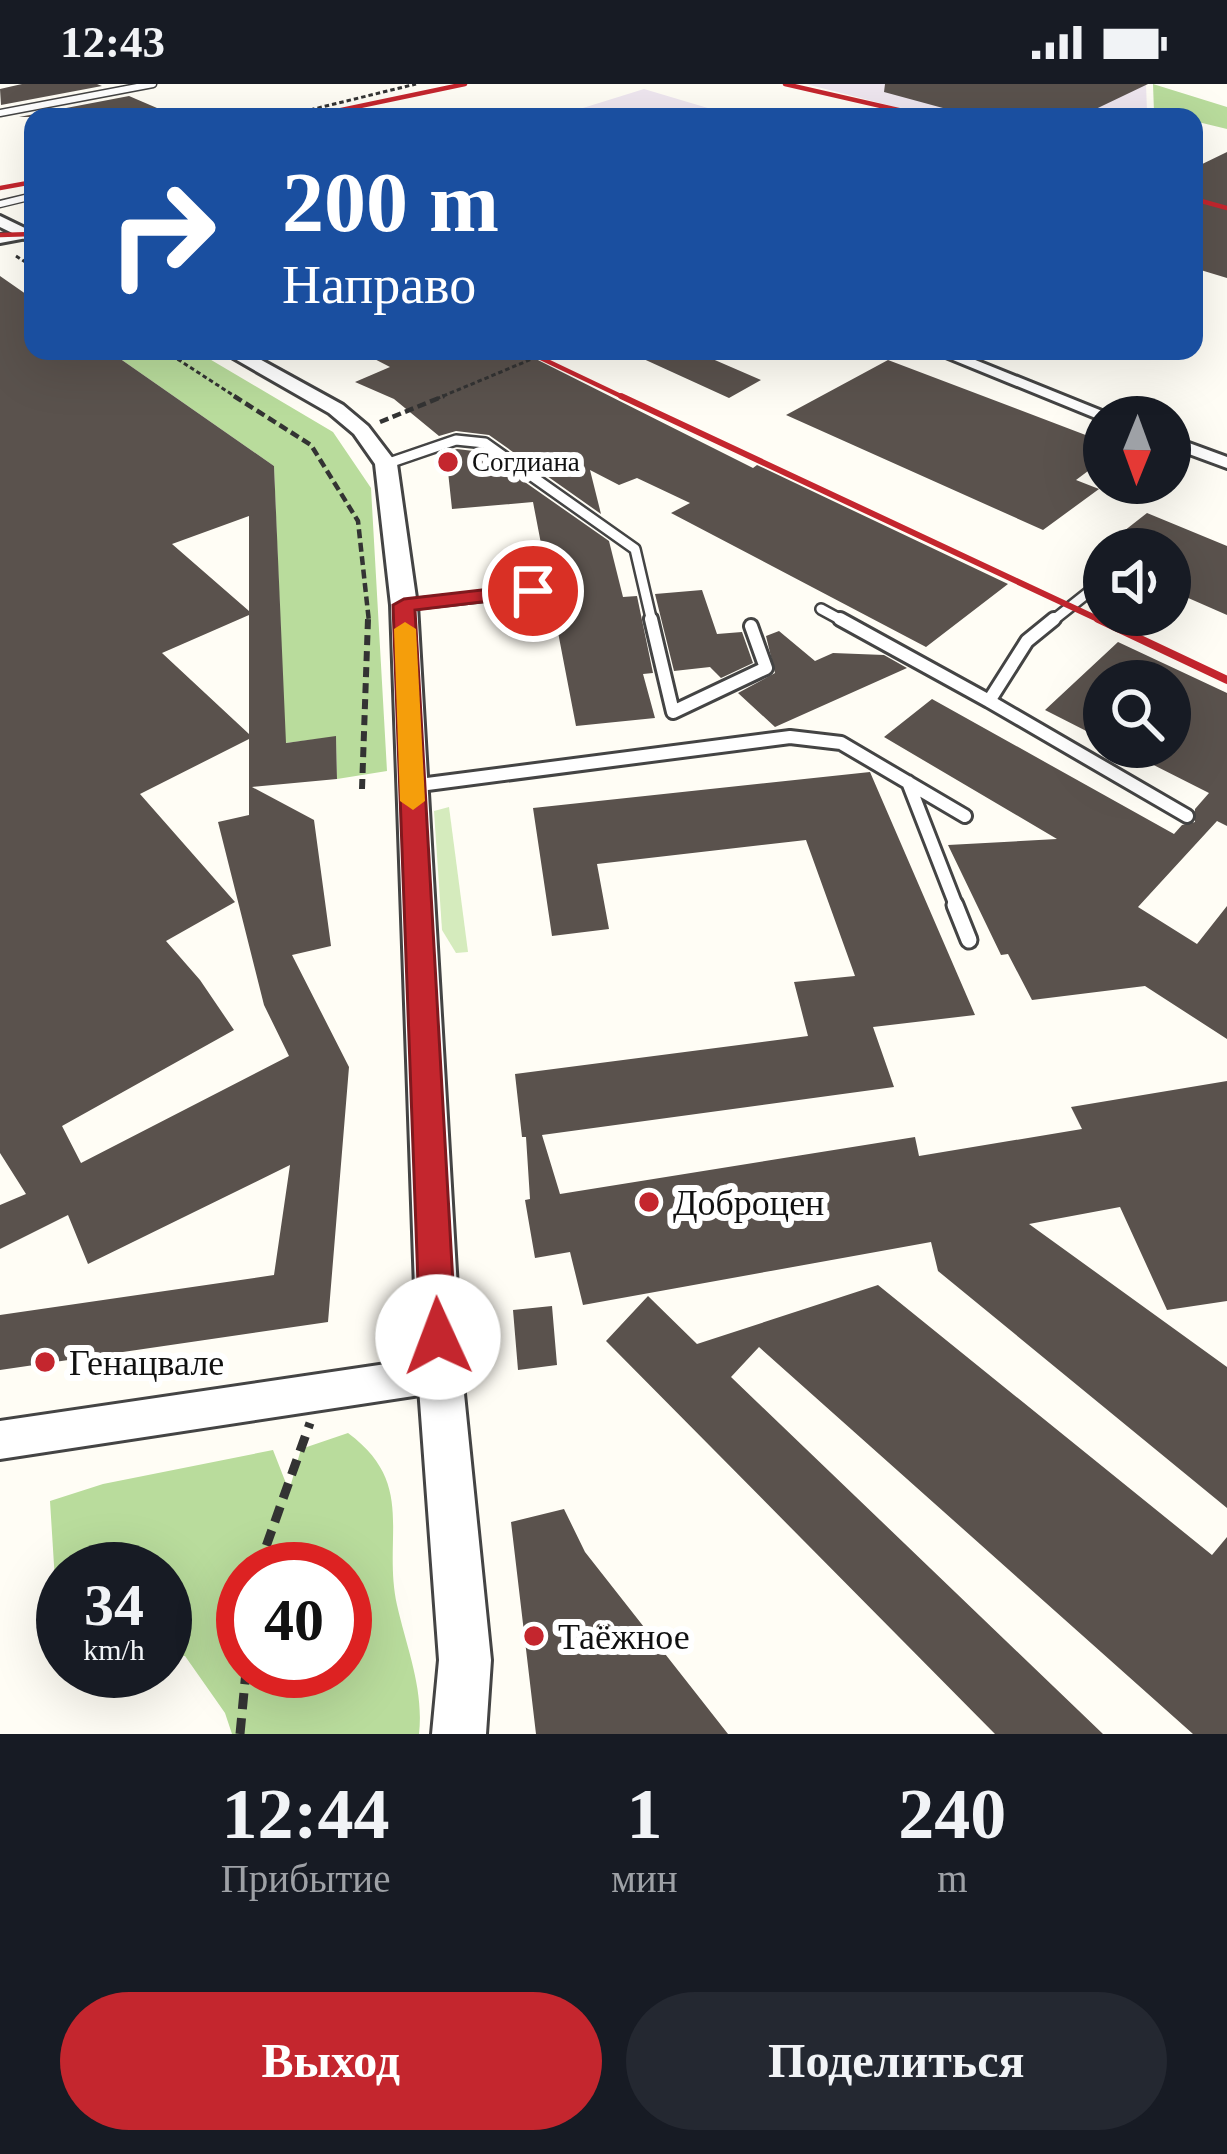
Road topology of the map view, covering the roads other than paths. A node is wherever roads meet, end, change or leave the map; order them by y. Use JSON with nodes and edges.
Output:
{"nodes":[{"id":1,"x":153,"y":84,"type":"edge"},
{"id":2,"x":26,"y":108,"type":"edge"},
{"id":3,"x":246,"y":360,"type":"edge"},
{"id":4,"x":962,"y":360,"type":"edge"},
{"id":5,"x":1083,"y":407,"type":"edge"},
{"id":6,"x":1191,"y":449,"type":"edge"},
{"id":7,"x":1227,"y":463,"type":"edge"},
{"id":8,"x":386,"y":464,"type":"junction"},
{"id":9,"x":1083,"y":597,"type":"edge"},
{"id":10,"x":404,"y":605,"type":"junction"},
{"id":11,"x":821,"y":609,"type":"dead end"},
{"id":12,"x":538,"y":624,"type":"dead end"},
{"id":13,"x":751,"y":626,"type":"dead end"},
{"id":14,"x":989,"y":701,"type":"junction"},
{"id":15,"x":907,"y":780,"type":"junction"},
{"id":16,"x":412,"y":786,"type":"junction"},
{"id":17,"x":1187,"y":815,"type":"dead end"},
{"id":18,"x":964,"y":816,"type":"dead end"},
{"id":19,"x":969,"y":940,"type":"dead end"},
{"id":20,"x":440,"y":1375,"type":"junction"},
{"id":21,"x":0,"y":1440,"type":"edge"},
{"id":22,"x":459,"y":1734,"type":"edge"}],
"edges":[{"from":1,"to":2,"type":"lane"},
{"from":3,"to":8,"type":"street"},
{"from":4,"to":5,"type":"street"},
{"from":6,"to":7,"type":"street"},
{"from":8,"to":10,"type":"street"},
{"from":8,"to":13,"type":"lane"},
{"from":9,"to":14,"type":"lane"},
{"from":10,"to":12,"type":"lane"},
{"from":10,"to":16,"type":"street"},
{"from":11,"to":14,"type":"lane"},
{"from":14,"to":17,"type":"lane"},
{"from":15,"to":16,"type":"lane"},
{"from":15,"to":18,"type":"lane"},
{"from":15,"to":19,"type":"lane"},
{"from":16,"to":20,"type":"street"},
{"from":20,"to":21,"type":"street"},
{"from":20,"to":22,"type":"street"}]}
